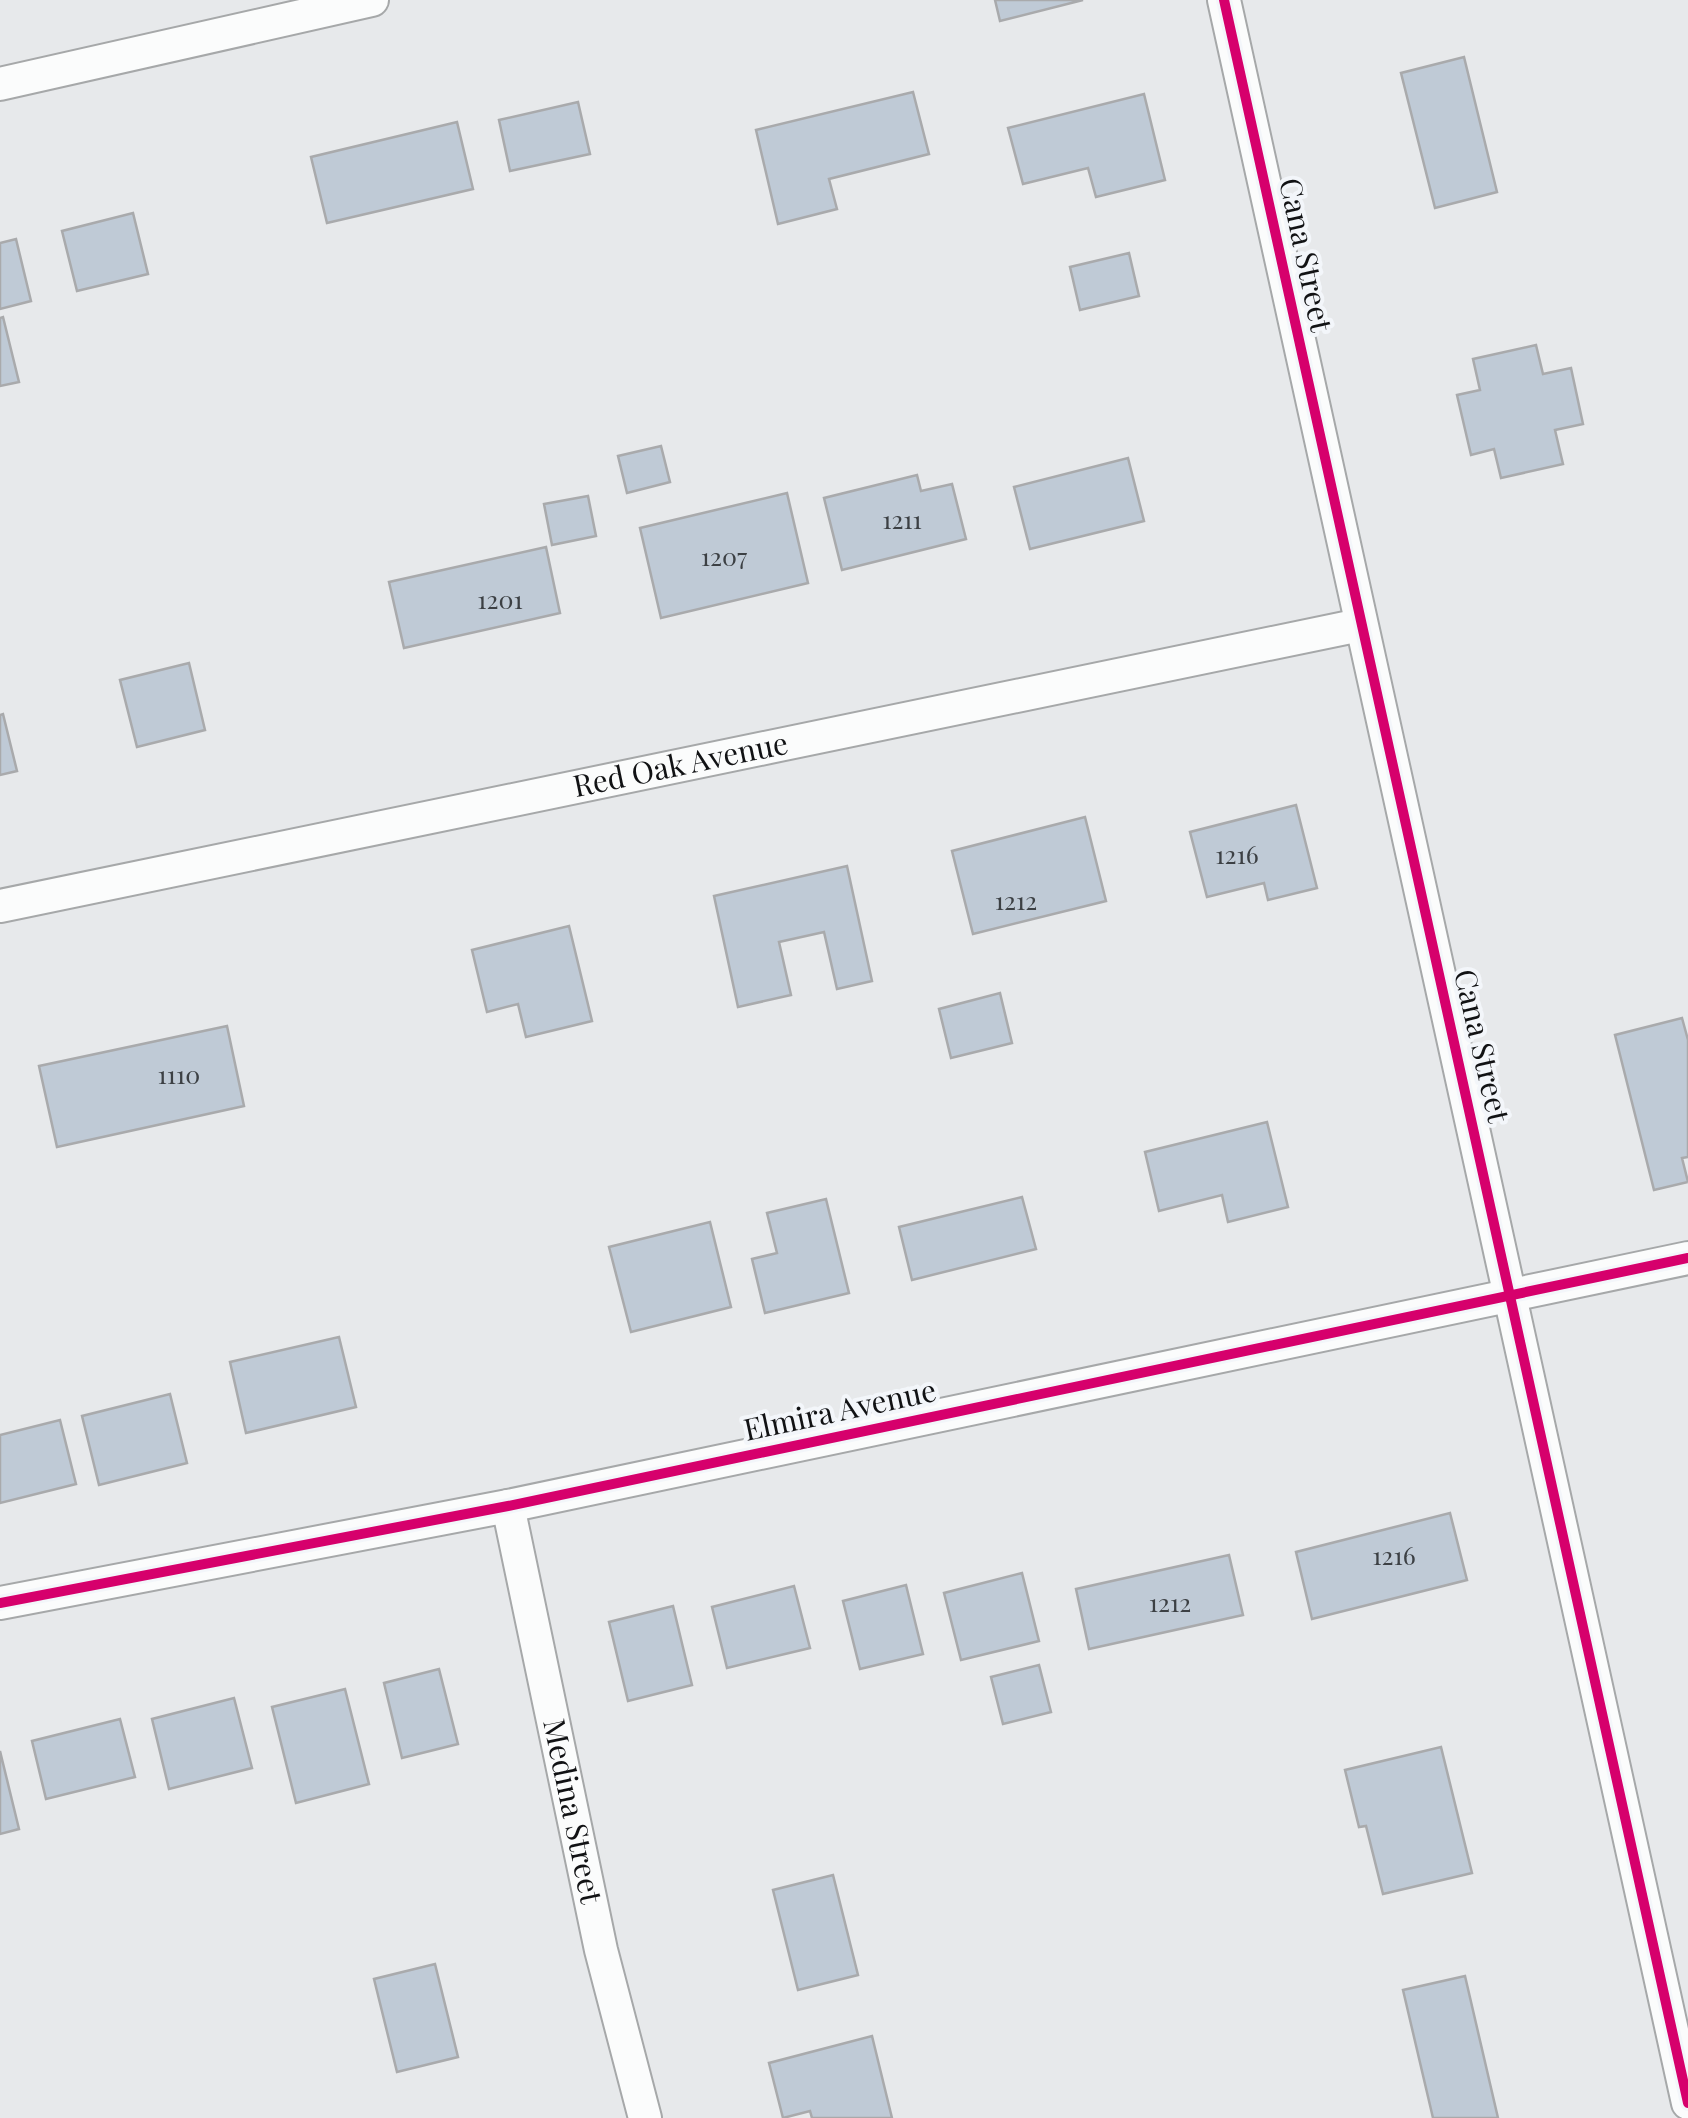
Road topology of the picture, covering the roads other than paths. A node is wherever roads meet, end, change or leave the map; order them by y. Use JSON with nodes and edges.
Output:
{"nodes":[{"id":1,"x":372,"y":0,"type":"edge"},
{"id":2,"x":1224,"y":0,"type":"edge"},
{"id":3,"x":0,"y":84,"type":"edge"},
{"id":4,"x":1360,"y":626,"type":"junction"},
{"id":5,"x":0,"y":906,"type":"edge"},
{"id":6,"x":1688,"y":1258,"type":"edge"},
{"id":7,"x":1512,"y":1296,"type":"junction"},
{"id":8,"x":508,"y":1506,"type":"junction"},
{"id":9,"x":0,"y":1603,"type":"edge"},
{"id":10,"x":1688,"y":2103,"type":"edge"},
{"id":11,"x":645,"y":2118,"type":"edge"}],
"edges":[{"from":1,"to":3,"type":"street"},
{"from":2,"to":4,"type":"street","name":"Cana Street"},
{"from":4,"to":5,"type":"street","name":"Red Oak Avenue"},
{"from":4,"to":7,"type":"street","name":"Cana Street"},
{"from":6,"to":7,"type":"street","name":"Elmira Avenue"},
{"from":7,"to":8,"type":"street","name":"Elmira Avenue"},
{"from":7,"to":10,"type":"street","name":"Cana Street"},
{"from":8,"to":9,"type":"street","name":"Elmira Avenue"},
{"from":8,"to":11,"type":"street","name":"Medina Street"}]}
